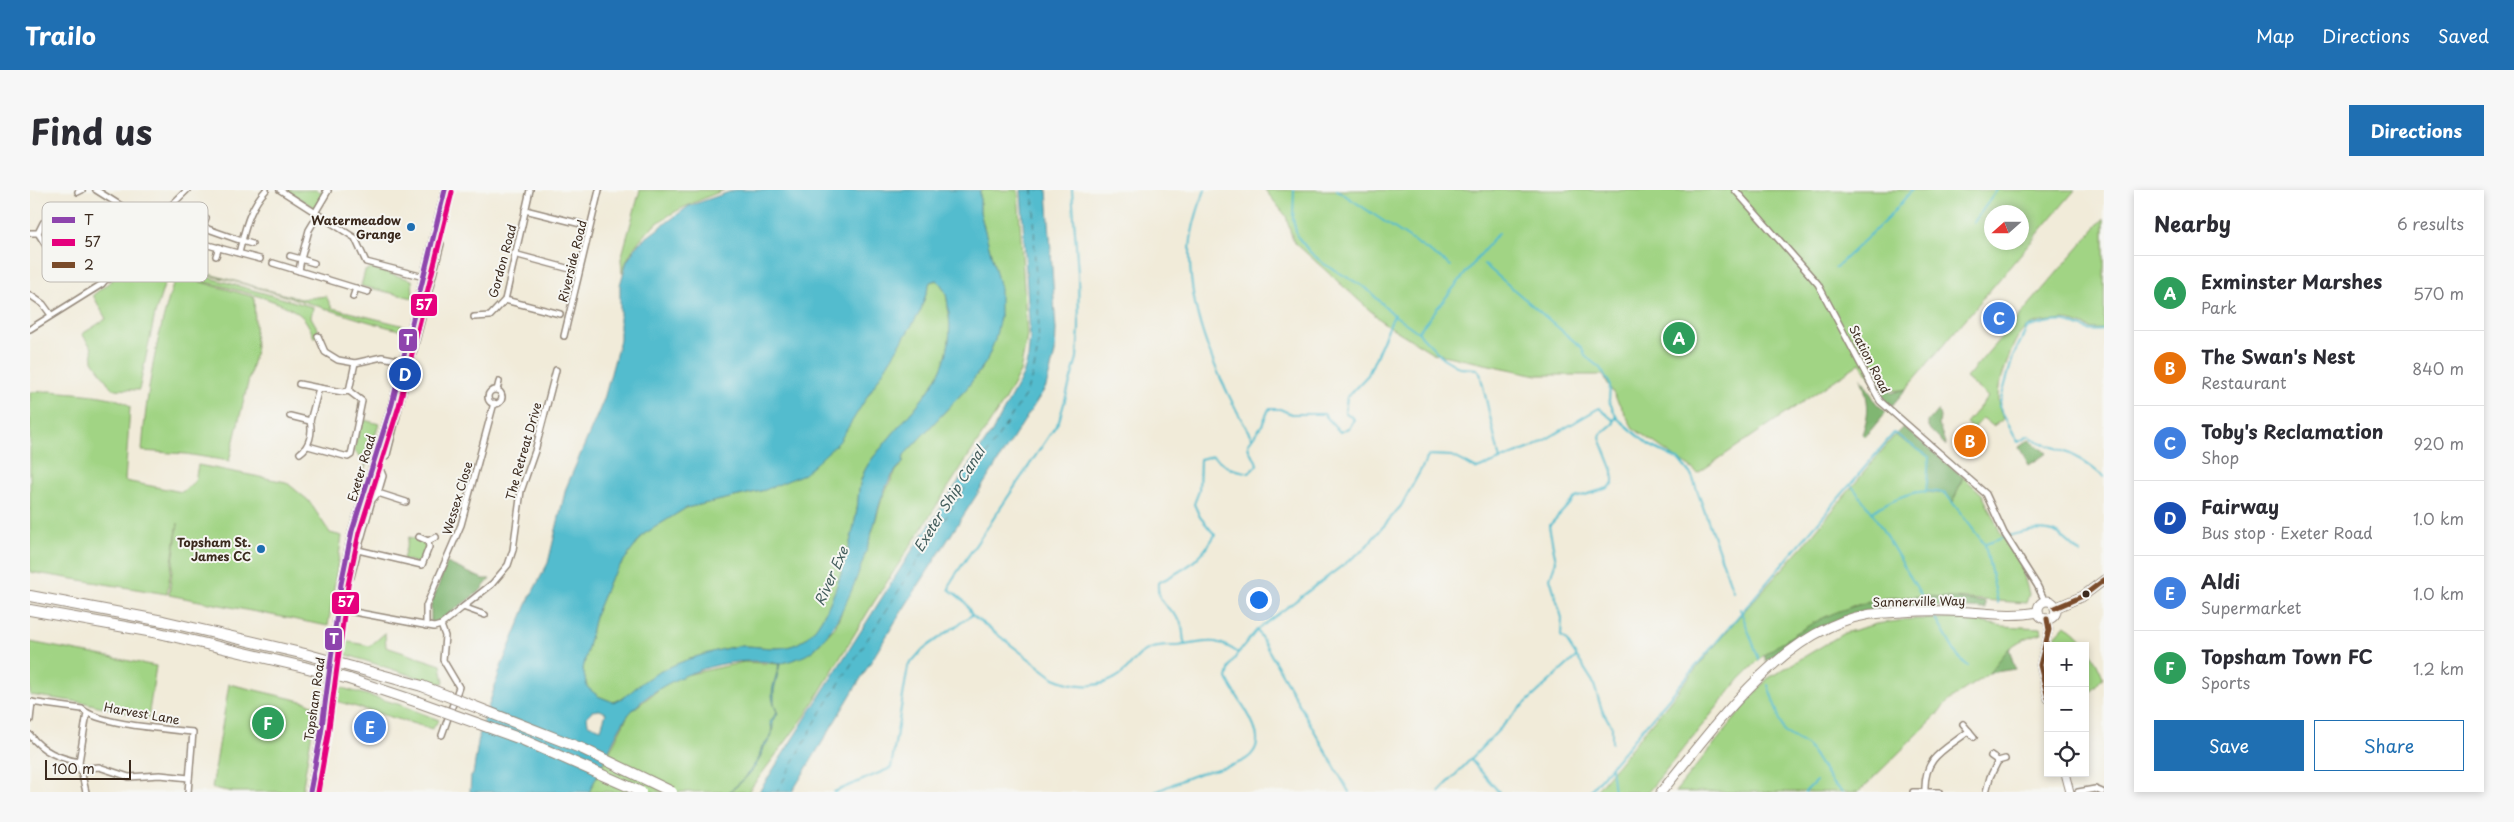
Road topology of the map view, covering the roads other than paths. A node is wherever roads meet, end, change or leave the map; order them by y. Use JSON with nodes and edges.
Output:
{"nodes":[{"id":1,"x":96,"y":190,"type":"edge"},
{"id":2,"x":187,"y":190,"type":"edge"},
{"id":3,"x":266,"y":190,"type":"edge"},
{"id":4,"x":280,"y":190,"type":"edge"},
{"id":5,"x":326,"y":190,"type":"edge"},
{"id":6,"x":445,"y":190,"type":"edge"},
{"id":7,"x":530,"y":190,"type":"edge"},
{"id":8,"x":599,"y":190,"type":"edge"},
{"id":9,"x":1735,"y":190,"type":"edge"},
{"id":10,"x":115,"y":202,"type":"edge"},
{"id":11,"x":175,"y":202,"type":"edge"},
{"id":12,"x":525,"y":210,"type":"junction"},
{"id":13,"x":317,"y":214,"type":"junction"},
{"id":14,"x":581,"y":224,"type":"dead end"},
{"id":15,"x":42,"y":225,"type":"edge"},
{"id":16,"x":208,"y":229,"type":"edge"},
{"id":17,"x":30,"y":233,"type":"edge"},
{"id":18,"x":38,"y":233,"type":"junction"},
{"id":19,"x":433,"y":237,"type":"junction"},
{"id":20,"x":42,"y":239,"type":"edge"},
{"id":21,"x":242,"y":241,"type":"junction"},
{"id":22,"x":252,"y":244,"type":"dead end"},
{"id":23,"x":208,"y":246,"type":"edge"},
{"id":24,"x":219,"y":247,"type":"junction"},
{"id":25,"x":239,"y":253,"type":"junction"},
{"id":26,"x":514,"y":254,"type":"junction"},
{"id":27,"x":216,"y":256,"type":"dead end"},
{"id":28,"x":290,"y":256,"type":"dead end"},
{"id":29,"x":260,"y":259,"type":"dead end"},
{"id":30,"x":301,"y":259,"type":"junction"},
{"id":31,"x":273,"y":263,"type":"dead end"},
{"id":32,"x":314,"y":263,"type":"dead end"},
{"id":33,"x":570,"y":269,"type":"dead end"},
{"id":34,"x":299,"y":271,"type":"junction"},
{"id":35,"x":424,"y":277,"type":"junction"},
{"id":36,"x":104,"y":282,"type":"edge"},
{"id":37,"x":356,"y":288,"type":"junction"},
{"id":38,"x":368,"y":292,"type":"dead end"},
{"id":39,"x":30,"y":295,"type":"edge"},
{"id":40,"x":353,"y":297,"type":"dead end"},
{"id":41,"x":505,"y":300,"type":"junction"},
{"id":42,"x":560,"y":314,"type":"dead end"},
{"id":43,"x":51,"y":315,"type":"junction"},
{"id":44,"x":474,"y":317,"type":"dead end"},
{"id":45,"x":30,"y":329,"type":"edge"},
{"id":46,"x":318,"y":336,"type":"dead end"},
{"id":47,"x":564,"y":336,"type":"dead end"},
{"id":48,"x":403,"y":361,"type":"junction"},
{"id":49,"x":355,"y":363,"type":"junction"},
{"id":50,"x":556,"y":370,"type":"dead end"},
{"id":51,"x":499,"y":382,"type":"dead end"},
{"id":52,"x":299,"y":384,"type":"dead end"},
{"id":53,"x":319,"y":388,"type":"junction"},
{"id":54,"x":497,"y":390,"type":"junction"},
{"id":55,"x":349,"y":391,"type":"junction"},
{"id":56,"x":494,"y":403,"type":"junction"},
{"id":57,"x":290,"y":416,"type":"dead end"},
{"id":58,"x":310,"y":421,"type":"junction"},
{"id":59,"x":308,"y":446,"type":"junction"},
{"id":60,"x":300,"y":453,"type":"dead end"},
{"id":61,"x":377,"y":457,"type":"junction"},
{"id":62,"x":373,"y":468,"type":"junction"},
{"id":63,"x":378,"y":493,"type":"junction"},
{"id":64,"x":406,"y":502,"type":"dead end"},
{"id":65,"x":419,"y":537,"type":"dead end"},
{"id":66,"x":436,"y":537,"type":"dead end"},
{"id":67,"x":428,"y":541,"type":"junction"},
{"id":68,"x":358,"y":550,"type":"junction"},
{"id":69,"x":351,"y":577,"type":"dead end"},
{"id":70,"x":2104,"y":580,"type":"edge"},
{"id":71,"x":30,"y":596,"type":"edge"},
{"id":72,"x":2044,"y":602,"type":"junction"},
{"id":73,"x":463,"y":607,"type":"junction"},
{"id":74,"x":2055,"y":608,"type":"junction"},
{"id":75,"x":338,"y":609,"type":"junction"},
{"id":76,"x":30,"y":610,"type":"edge"},
{"id":77,"x":2038,"y":612,"type":"junction"},
{"id":78,"x":485,"y":616,"type":"dead end"},
{"id":79,"x":2047,"y":619,"type":"junction"},
{"id":80,"x":441,"y":625,"type":"junction"},
{"id":81,"x":426,"y":626,"type":"junction"},
{"id":82,"x":2045,"y":687,"type":"edge"},
{"id":83,"x":31,"y":702,"type":"edge"},
{"id":84,"x":87,"y":713,"type":"junction"},
{"id":85,"x":30,"y":720,"type":"edge"},
{"id":86,"x":1963,"y":724,"type":"dead end"},
{"id":87,"x":1969,"y":731,"type":"junction"},
{"id":88,"x":30,"y":735,"type":"edge"},
{"id":89,"x":442,"y":735,"type":"dead end"},
{"id":90,"x":1974,"y":737,"type":"dead end"},
{"id":91,"x":1991,"y":756,"type":"dead end"},
{"id":92,"x":2006,"y":759,"type":"dead end"},
{"id":93,"x":1998,"y":761,"type":"junction"},
{"id":94,"x":79,"y":762,"type":"junction"},
{"id":95,"x":80,"y":769,"type":"junction"},
{"id":96,"x":2066,"y":777,"type":"edge"},
{"id":97,"x":189,"y":778,"type":"junction"},
{"id":98,"x":1925,"y":790,"type":"junction"},
{"id":99,"x":86,"y":792,"type":"edge"},
{"id":100,"x":188,"y":792,"type":"edge"},
{"id":101,"x":310,"y":792,"type":"edge"},
{"id":102,"x":641,"y":792,"type":"edge"},
{"id":103,"x":672,"y":792,"type":"edge"},
{"id":104,"x":1661,"y":792,"type":"edge"},
{"id":105,"x":1912,"y":792,"type":"edge"},
{"id":106,"x":1939,"y":792,"type":"edge"},
{"id":107,"x":1986,"y":792,"type":"edge"},
{"id":108,"x":2070,"y":792,"type":"edge"},
{"id":109,"x":2078,"y":792,"type":"edge"},
{"id":110,"x":2102,"y":792,"type":"edge"}],
"edges":[{"from":1,"to":10,"type":"street"},
{"from":2,"to":11,"type":"street"},
{"from":3,"to":21,"type":"street"},
{"from":4,"to":13,"type":"street"},
{"from":5,"to":13,"type":"street"},
{"from":6,"to":19,"type":"street","name":"Exeter Road"},
{"from":7,"to":12,"type":"street","name":"Gordon Road"},
{"from":8,"to":47,"type":"street","name":"Riverside Road"},
{"from":9,"to":72,"type":"street","name":"Station Road"},
{"from":12,"to":14,"type":"street"},
{"from":12,"to":26,"type":"street","name":"Gordon Road"},
{"from":13,"to":30,"type":"street"},
{"from":13,"to":35,"type":"street"},
{"from":15,"to":18,"type":"street"},
{"from":16,"to":21,"type":"street"},
{"from":17,"to":18,"type":"street"},
{"from":18,"to":20,"type":"street"},
{"from":19,"to":35,"type":"street","name":"Exeter Road"},
{"from":19,"to":61,"type":"street"},
{"from":21,"to":22,"type":"street"},
{"from":21,"to":25,"type":"street"},
{"from":23,"to":24,"type":"street"},
{"from":24,"to":25,"type":"street"},
{"from":24,"to":27,"type":"street"},
{"from":25,"to":29,"type":"street"},
{"from":26,"to":33,"type":"street"},
{"from":26,"to":41,"type":"street","name":"Gordon Road"},
{"from":28,"to":30,"type":"street"},
{"from":30,"to":32,"type":"street"},
{"from":30,"to":34,"type":"street"},
{"from":31,"to":34,"type":"street"},
{"from":34,"to":37,"type":"street"},
{"from":35,"to":48,"type":"street","name":"Exeter Road"},
{"from":36,"to":43,"type":"street"},
{"from":37,"to":38,"type":"street"},
{"from":37,"to":40,"type":"street"},
{"from":39,"to":43,"type":"street"},
{"from":41,"to":42,"type":"street"},
{"from":41,"to":44,"type":"street","name":"Gordon Road"},
{"from":43,"to":45,"type":"street"},
{"from":46,"to":49,"type":"street"},
{"from":48,"to":49,"type":"street"},
{"from":48,"to":61,"type":"street","name":"Exeter Road"},
{"from":49,"to":55,"type":"street"},
{"from":50,"to":73,"type":"street","name":"The Retreat Drive"},
{"from":51,"to":54,"type":"street","name":"Wessex Close"},
{"from":52,"to":53,"type":"street"},
{"from":53,"to":55,"type":"street"},
{"from":53,"to":58,"type":"street"},
{"from":54,"to":56,"type":"street","name":"Wessex Close"},
{"from":54,"to":56,"type":"street","name":"Wessex Close"},
{"from":55,"to":59,"type":"street"},
{"from":56,"to":81,"type":"street","name":"Wessex Close"},
{"from":57,"to":58,"type":"street"},
{"from":58,"to":59,"type":"street"},
{"from":59,"to":60,"type":"street"},
{"from":61,"to":62,"type":"street","name":"Exeter Road"},
{"from":62,"to":63,"type":"street"},
{"from":62,"to":75,"type":"street","name":"Exeter Road"},
{"from":63,"to":64,"type":"street"},
{"from":63,"to":68,"type":"street"},
{"from":65,"to":67,"type":"street"},
{"from":66,"to":67,"type":"street"},
{"from":67,"to":68,"type":"street"},
{"from":68,"to":69,"type":"street"},
{"from":70,"to":74,"type":"main road"},
{"from":71,"to":103,"type":"highway","bridge":true},
{"from":72,"to":74,"type":"main road"},
{"from":72,"to":77,"type":"main road"},
{"from":73,"to":78,"type":"street"},
{"from":73,"to":80,"type":"street","name":"The Retreat Drive"},
{"from":74,"to":79,"type":"main road"},
{"from":75,"to":81,"type":"street"},
{"from":75,"to":101,"type":"street","name":"Topsham Road"},
{"from":76,"to":102,"type":"highway","bridge":true},
{"from":77,"to":79,"type":"main road"},
{"from":77,"to":104,"type":"main road","name":"Sannerville Way"},
{"from":79,"to":82,"type":"street"},
{"from":80,"to":81,"type":"street"},
{"from":80,"to":89,"type":"street"},
{"from":83,"to":84,"type":"street","name":"Harvest Lane"},
{"from":83,"to":85,"type":"street"},
{"from":84,"to":94,"type":"street"},
{"from":84,"to":97,"type":"street","name":"Harvest Lane"},
{"from":86,"to":87,"type":"street"},
{"from":87,"to":90,"type":"street"},
{"from":87,"to":98,"type":"street"},
{"from":88,"to":94,"type":"street"},
{"from":91,"to":93,"type":"street"},
{"from":92,"to":93,"type":"street"},
{"from":93,"to":107,"type":"street"},
{"from":94,"to":95,"type":"street"},
{"from":95,"to":97,"type":"street"},
{"from":95,"to":99,"type":"street"},
{"from":96,"to":108,"type":"street"},
{"from":97,"to":100,"type":"street"},
{"from":98,"to":105,"type":"street"},
{"from":98,"to":106,"type":"street"},
{"from":109,"to":110,"type":"street"}]}
